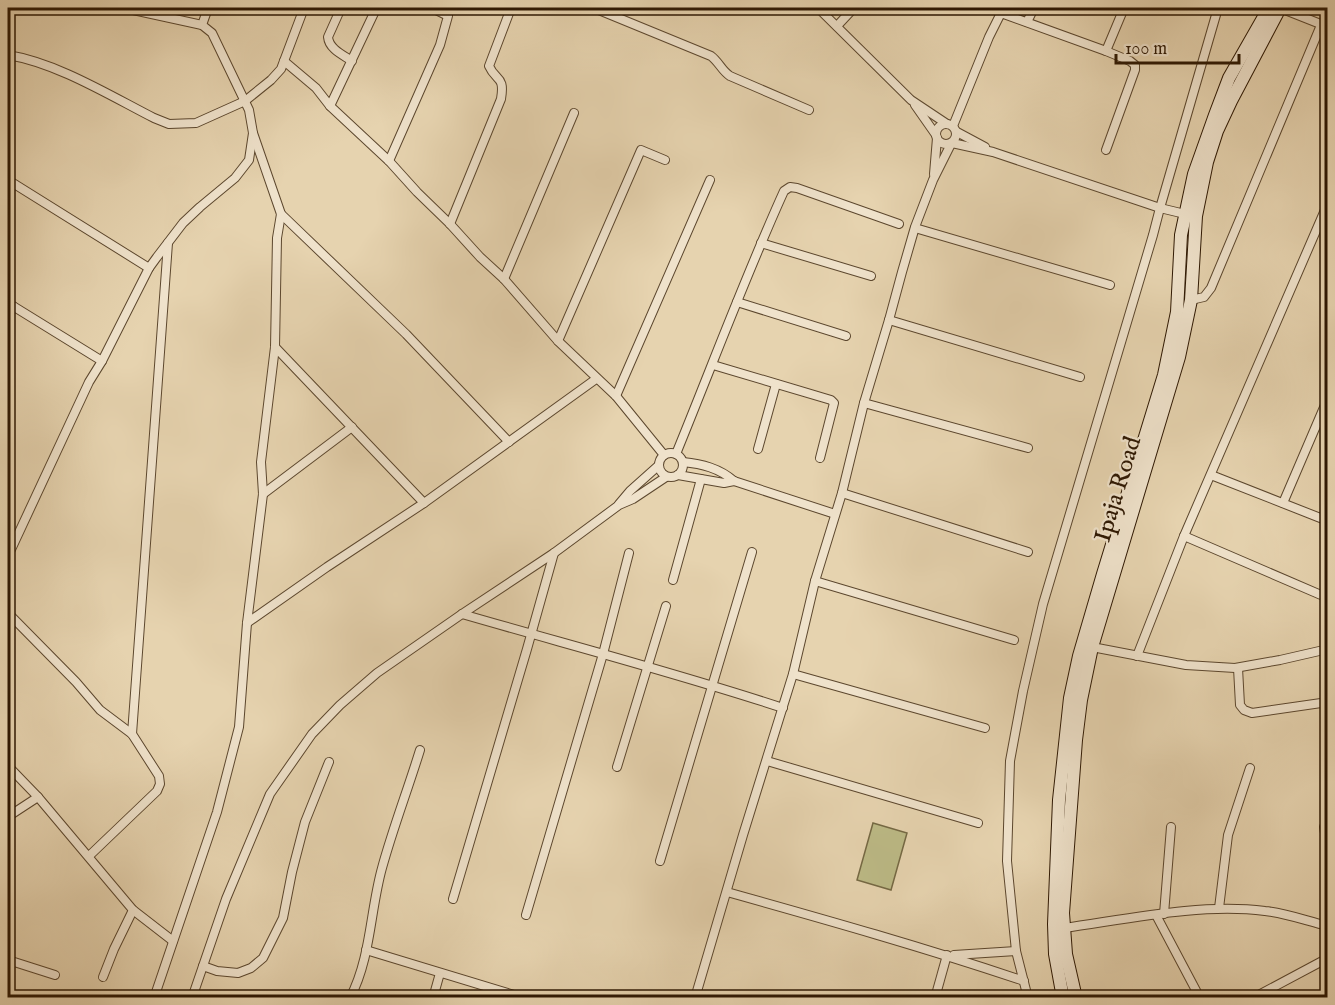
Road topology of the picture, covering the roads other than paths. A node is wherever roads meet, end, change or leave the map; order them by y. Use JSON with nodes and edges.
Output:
{"nodes":[{"id":1,"x":124,"y":8,"type":"edge"},
{"id":2,"x":208,"y":8,"type":"edge"},
{"id":3,"x":304,"y":8,"type":"edge"},
{"id":4,"x":341,"y":8,"type":"edge"},
{"id":5,"x":374,"y":8,"type":"edge"},
{"id":6,"x":432,"y":8,"type":"edge"},
{"id":7,"x":511,"y":8,"type":"edge"},
{"id":8,"x":594,"y":8,"type":"edge"},
{"id":9,"x":818,"y":8,"type":"edge"},
{"id":10,"x":852,"y":8,"type":"edge"},
{"id":11,"x":991,"y":8,"type":"edge"},
{"id":12,"x":1034,"y":8,"type":"edge"},
{"id":13,"x":1124,"y":8,"type":"edge"},
{"id":14,"x":1218,"y":8,"type":"edge"},
{"id":15,"x":1269,"y":8,"type":"edge"},
{"id":16,"x":1280,"y":8,"type":"edge"},
{"id":17,"x":1001,"y":13,"type":"junction"},
{"id":18,"x":1027,"y":22,"type":"junction"},
{"id":19,"x":202,"y":25,"type":"junction"},
{"id":20,"x":837,"y":26,"type":"junction"},
{"id":21,"x":1324,"y":26,"type":"edge"},
{"id":22,"x":1106,"y":51,"type":"junction"},
{"id":23,"x":8,"y":55,"type":"edge"},
{"id":24,"x":284,"y":61,"type":"junction"},
{"id":25,"x":352,"y":61,"type":"junction"},
{"id":26,"x":911,"y":100,"type":"junction"},
{"id":27,"x":245,"y":101,"type":"junction"},
{"id":28,"x":330,"y":106,"type":"junction"},
{"id":29,"x":809,"y":110,"type":"dead end"},
{"id":30,"x":574,"y":113,"type":"dead end"},
{"id":31,"x":952,"y":127,"type":"junction"},
{"id":32,"x":253,"y":133,"type":"junction"},
{"id":33,"x":936,"y":137,"type":"junction"},
{"id":34,"x":951,"y":143,"type":"junction"},
{"id":35,"x":1106,"y":150,"type":"dead end"},
{"id":36,"x":993,"y":152,"type":"junction"},
{"id":37,"x":665,"y":160,"type":"dead end"},
{"id":38,"x":389,"y":161,"type":"junction"},
{"id":39,"x":8,"y":180,"type":"edge"},
{"id":40,"x":710,"y":180,"type":"dead end"},
{"id":41,"x":933,"y":180,"type":"junction"},
{"id":42,"x":1328,"y":203,"type":"edge"},
{"id":43,"x":1160,"y":208,"type":"junction"},
{"id":44,"x":281,"y":214,"type":"junction"},
{"id":45,"x":1185,"y":214,"type":"junction"},
{"id":46,"x":450,"y":224,"type":"junction"},
{"id":47,"x":899,"y":224,"type":"dead end"},
{"id":48,"x":915,"y":228,"type":"junction"},
{"id":49,"x":168,"y":242,"type":"junction"},
{"id":50,"x":760,"y":243,"type":"junction"},
{"id":51,"x":149,"y":268,"type":"junction"},
{"id":52,"x":871,"y":276,"type":"dead end"},
{"id":53,"x":504,"y":279,"type":"junction"},
{"id":54,"x":1110,"y":285,"type":"dead end"},
{"id":55,"x":1191,"y":300,"type":"junction"},
{"id":56,"x":737,"y":302,"type":"junction"},
{"id":57,"x":10,"y":304,"type":"edge"},
{"id":58,"x":8,"y":318,"type":"edge"},
{"id":59,"x":889,"y":320,"type":"junction"},
{"id":60,"x":846,"y":336,"type":"dead end"},
{"id":61,"x":558,"y":341,"type":"junction"},
{"id":62,"x":275,"y":347,"type":"junction"},
{"id":63,"x":102,"y":361,"type":"junction"},
{"id":64,"x":713,"y":365,"type":"junction"},
{"id":65,"x":1080,"y":377,"type":"dead end"},
{"id":66,"x":596,"y":378,"type":"junction"},
{"id":67,"x":776,"y":384,"type":"junction"},
{"id":68,"x":616,"y":396,"type":"junction"},
{"id":69,"x":1328,"y":398,"type":"edge"},
{"id":70,"x":864,"y":403,"type":"junction"},
{"id":71,"x":352,"y":427,"type":"junction"},
{"id":72,"x":509,"y":442,"type":"junction"},
{"id":73,"x":1028,"y":448,"type":"dead end"},
{"id":74,"x":758,"y":449,"type":"dead end"},
{"id":75,"x":676,"y":454,"type":"junction"},
{"id":76,"x":664,"y":455,"type":"junction"},
{"id":77,"x":820,"y":458,"type":"dead end"},
{"id":78,"x":683,"y":462,"type":"junction"},
{"id":79,"x":658,"y":466,"type":"junction"},
{"id":80,"x":678,"y":475,"type":"junction"},
{"id":81,"x":1211,"y":476,"type":"junction"},
{"id":82,"x":666,"y":477,"type":"junction"},
{"id":83,"x":701,"y":479,"type":"junction"},
{"id":84,"x":734,"y":481,"type":"junction"},
{"id":85,"x":842,"y":493,"type":"junction"},
{"id":86,"x":263,"y":494,"type":"junction"},
{"id":87,"x":424,"y":503,"type":"junction"},
{"id":88,"x":1283,"y":503,"type":"junction"},
{"id":89,"x":619,"y":505,"type":"junction"},
{"id":90,"x":835,"y":514,"type":"junction"},
{"id":91,"x":1328,"y":521,"type":"edge"},
{"id":92,"x":1184,"y":536,"type":"junction"},
{"id":93,"x":752,"y":552,"type":"dead end"},
{"id":94,"x":1028,"y":552,"type":"dead end"},
{"id":95,"x":554,"y":553,"type":"junction"},
{"id":96,"x":630,"y":553,"type":"dead end"},
{"id":97,"x":8,"y":556,"type":"edge"},
{"id":98,"x":673,"y":580,"type":"dead end"},
{"id":99,"x":815,"y":581,"type":"junction"},
{"id":100,"x":1328,"y":598,"type":"edge"},
{"id":101,"x":666,"y":606,"type":"dead end"},
{"id":102,"x":8,"y":613,"type":"edge"},
{"id":103,"x":462,"y":614,"type":"junction"},
{"id":104,"x":247,"y":623,"type":"junction"},
{"id":105,"x":531,"y":634,"type":"junction"},
{"id":106,"x":1014,"y":640,"type":"dead end"},
{"id":107,"x":1092,"y":647,"type":"junction"},
{"id":108,"x":1328,"y":650,"type":"edge"},
{"id":109,"x":603,"y":654,"type":"junction"},
{"id":110,"x":1137,"y":656,"type":"junction"},
{"id":111,"x":647,"y":665,"type":"junction"},
{"id":112,"x":1238,"y":668,"type":"junction"},
{"id":113,"x":793,"y":674,"type":"junction"},
{"id":114,"x":713,"y":685,"type":"junction"},
{"id":115,"x":1328,"y":702,"type":"edge"},
{"id":116,"x":783,"y":708,"type":"junction"},
{"id":117,"x":985,"y":728,"type":"dead end"},
{"id":118,"x":132,"y":734,"type":"junction"},
{"id":119,"x":1071,"y":739,"type":"junction"},
{"id":120,"x":420,"y":750,"type":"dead end"},
{"id":121,"x":766,"y":761,"type":"junction"},
{"id":122,"x":329,"y":762,"type":"dead end"},
{"id":123,"x":8,"y":766,"type":"edge"},
{"id":124,"x":617,"y":767,"type":"dead end"},
{"id":125,"x":1250,"y":768,"type":"dead end"},
{"id":126,"x":38,"y":797,"type":"junction"},
{"id":127,"x":1328,"y":818,"type":"edge"},
{"id":128,"x":8,"y":819,"type":"edge"},
{"id":129,"x":978,"y":823,"type":"dead end"},
{"id":130,"x":1171,"y":827,"type":"dead end"},
{"id":131,"x":1328,"y":852,"type":"edge"},
{"id":132,"x":89,"y":856,"type":"junction"},
{"id":133,"x":660,"y":861,"type":"dead end"},
{"id":134,"x":727,"y":892,"type":"junction"},
{"id":135,"x":453,"y":899,"type":"dead end"},
{"id":136,"x":1219,"y":908,"type":"junction"},
{"id":137,"x":133,"y":910,"type":"junction"},
{"id":138,"x":1160,"y":914,"type":"junction"},
{"id":139,"x":526,"y":915,"type":"dead end"},
{"id":140,"x":1328,"y":926,"type":"edge"},
{"id":141,"x":1064,"y":928,"type":"junction"},
{"id":142,"x":173,"y":941,"type":"junction"},
{"id":143,"x":366,"y":950,"type":"junction"},
{"id":144,"x":1016,"y":951,"type":"junction"},
{"id":145,"x":947,"y":955,"type":"junction"},
{"id":146,"x":1328,"y":958,"type":"edge"},
{"id":147,"x":8,"y":960,"type":"edge"},
{"id":148,"x":203,"y":966,"type":"junction"},
{"id":149,"x":441,"y":973,"type":"junction"},
{"id":150,"x":55,"y":975,"type":"dead end"},
{"id":151,"x":104,"y":976,"type":"dead end"},
{"id":152,"x":1024,"y":981,"type":"junction"},
{"id":153,"x":513,"y":996,"type":"edge"},
{"id":154,"x":154,"y":998,"type":"edge"},
{"id":155,"x":192,"y":998,"type":"edge"},
{"id":156,"x":350,"y":998,"type":"edge"},
{"id":157,"x":433,"y":998,"type":"edge"},
{"id":158,"x":524,"y":998,"type":"edge"},
{"id":159,"x":695,"y":998,"type":"edge"},
{"id":160,"x":935,"y":998,"type":"edge"},
{"id":161,"x":1028,"y":998,"type":"edge"},
{"id":162,"x":1063,"y":998,"type":"edge"},
{"id":163,"x":1076,"y":998,"type":"edge"},
{"id":164,"x":1200,"y":998,"type":"edge"},
{"id":165,"x":1253,"y":998,"type":"edge"}],
"edges":[{"from":1,"to":19,"type":"street"},
{"from":2,"to":19,"type":"street"},
{"from":3,"to":24,"type":"street"},
{"from":4,"to":25,"type":"street"},
{"from":5,"to":25,"type":"street"},
{"from":6,"to":38,"type":"street"},
{"from":7,"to":46,"type":"street"},
{"from":8,"to":29,"type":"street"},
{"from":9,"to":20,"type":"street"},
{"from":10,"to":20,"type":"street"},
{"from":11,"to":17,"type":"street"},
{"from":12,"to":18,"type":"street"},
{"from":13,"to":22,"type":"street"},
{"from":14,"to":43,"type":"street"},
{"from":15,"to":45,"type":"main road","name":"Ipaja Road"},
{"from":16,"to":21,"type":"street"},
{"from":16,"to":55,"type":"main road","name":"Ipaja Road"},
{"from":17,"to":18,"type":"street"},
{"from":17,"to":31,"type":"street"},
{"from":18,"to":22,"type":"street"},
{"from":19,"to":27,"type":"street"},
{"from":20,"to":26,"type":"street"},
{"from":21,"to":55,"type":"street"},
{"from":22,"to":35,"type":"street"},
{"from":23,"to":27,"type":"street"},
{"from":24,"to":27,"type":"street"},
{"from":24,"to":28,"type":"street"},
{"from":25,"to":28,"type":"street"},
{"from":26,"to":31,"type":"street"},
{"from":26,"to":33,"type":"street"},
{"from":27,"to":32,"type":"street"},
{"from":28,"to":38,"type":"street"},
{"from":30,"to":53,"type":"street"},
{"from":31,"to":33,"type":"street"},
{"from":31,"to":34,"type":"street"},
{"from":31,"to":36,"type":"street"},
{"from":32,"to":44,"type":"street"},
{"from":32,"to":49,"type":"street"},
{"from":33,"to":34,"type":"street"},
{"from":33,"to":41,"type":"street"},
{"from":34,"to":36,"type":"street"},
{"from":34,"to":41,"type":"street"},
{"from":36,"to":43,"type":"street"},
{"from":37,"to":61,"type":"street"},
{"from":38,"to":46,"type":"street"},
{"from":39,"to":51,"type":"street"},
{"from":40,"to":68,"type":"street"},
{"from":41,"to":48,"type":"street"},
{"from":42,"to":81,"type":"street"},
{"from":43,"to":45,"type":"street"},
{"from":43,"to":144,"type":"street"},
{"from":44,"to":62,"type":"street"},
{"from":44,"to":72,"type":"street"},
{"from":45,"to":119,"type":"main road","name":"Ipaja Road"},
{"from":46,"to":53,"type":"street"},
{"from":47,"to":50,"type":"street"},
{"from":48,"to":54,"type":"street"},
{"from":48,"to":59,"type":"street"},
{"from":49,"to":51,"type":"street"},
{"from":49,"to":118,"type":"street"},
{"from":50,"to":52,"type":"street"},
{"from":50,"to":56,"type":"street"},
{"from":51,"to":63,"type":"street"},
{"from":53,"to":61,"type":"street"},
{"from":55,"to":107,"type":"main road","name":"Ipaja Road"},
{"from":56,"to":60,"type":"street"},
{"from":56,"to":64,"type":"street"},
{"from":57,"to":58,"type":"street"},
{"from":57,"to":63,"type":"street"},
{"from":59,"to":65,"type":"street"},
{"from":59,"to":70,"type":"street"},
{"from":61,"to":66,"type":"street"},
{"from":62,"to":71,"type":"street"},
{"from":62,"to":86,"type":"street"},
{"from":63,"to":97,"type":"street"},
{"from":64,"to":67,"type":"street"},
{"from":64,"to":75,"type":"street"},
{"from":66,"to":68,"type":"street"},
{"from":66,"to":72,"type":"street"},
{"from":67,"to":74,"type":"street"},
{"from":67,"to":77,"type":"street"},
{"from":68,"to":76,"type":"street"},
{"from":69,"to":88,"type":"street"},
{"from":70,"to":73,"type":"street"},
{"from":70,"to":85,"type":"street"},
{"from":71,"to":86,"type":"street"},
{"from":71,"to":87,"type":"street"},
{"from":72,"to":87,"type":"street"},
{"from":75,"to":76,"type":"street"},
{"from":75,"to":78,"type":"street"},
{"from":76,"to":79,"type":"street"},
{"from":78,"to":80,"type":"street"},
{"from":78,"to":84,"type":"street"},
{"from":79,"to":82,"type":"street"},
{"from":79,"to":89,"type":"street"},
{"from":80,"to":82,"type":"street"},
{"from":80,"to":83,"type":"street"},
{"from":81,"to":88,"type":"street"},
{"from":81,"to":92,"type":"street"},
{"from":82,"to":89,"type":"street"},
{"from":83,"to":84,"type":"street"},
{"from":83,"to":98,"type":"street"},
{"from":84,"to":90,"type":"street"},
{"from":85,"to":90,"type":"street"},
{"from":85,"to":94,"type":"street"},
{"from":86,"to":104,"type":"street"},
{"from":87,"to":104,"type":"street"},
{"from":88,"to":91,"type":"street"},
{"from":89,"to":95,"type":"street"},
{"from":90,"to":99,"type":"street"},
{"from":92,"to":100,"type":"street"},
{"from":92,"to":110,"type":"street"},
{"from":93,"to":114,"type":"street"},
{"from":95,"to":103,"type":"street"},
{"from":95,"to":105,"type":"street"},
{"from":96,"to":109,"type":"street"},
{"from":99,"to":106,"type":"street"},
{"from":99,"to":113,"type":"street"},
{"from":101,"to":111,"type":"street"},
{"from":102,"to":118,"type":"street"},
{"from":103,"to":105,"type":"street"},
{"from":103,"to":148,"type":"street"},
{"from":104,"to":142,"type":"street"},
{"from":105,"to":109,"type":"street"},
{"from":105,"to":135,"type":"street"},
{"from":107,"to":110,"type":"street"},
{"from":107,"to":119,"type":"main road","name":"Ipaja Road"},
{"from":108,"to":112,"type":"street"},
{"from":109,"to":111,"type":"street"},
{"from":109,"to":139,"type":"street"},
{"from":110,"to":112,"type":"street"},
{"from":111,"to":114,"type":"street"},
{"from":111,"to":124,"type":"street"},
{"from":112,"to":115,"type":"street"},
{"from":113,"to":116,"type":"street"},
{"from":113,"to":117,"type":"street"},
{"from":114,"to":116,"type":"street"},
{"from":114,"to":133,"type":"street"},
{"from":116,"to":121,"type":"street"},
{"from":118,"to":132,"type":"street"},
{"from":119,"to":141,"type":"main road","name":"Ipaja Road"},
{"from":119,"to":162,"type":"main road","name":"Ipaja Road"},
{"from":120,"to":143,"type":"street"},
{"from":121,"to":129,"type":"street"},
{"from":121,"to":134,"type":"street"},
{"from":122,"to":148,"type":"street"},
{"from":123,"to":126,"type":"street"},
{"from":125,"to":136,"type":"street"},
{"from":126,"to":128,"type":"street"},
{"from":126,"to":132,"type":"street"},
{"from":127,"to":131,"type":"street"},
{"from":130,"to":138,"type":"street"},
{"from":132,"to":137,"type":"street"},
{"from":134,"to":145,"type":"street"},
{"from":134,"to":159,"type":"street"},
{"from":136,"to":138,"type":"street"},
{"from":136,"to":140,"type":"street"},
{"from":137,"to":142,"type":"street"},
{"from":137,"to":151,"type":"street"},
{"from":138,"to":141,"type":"street"},
{"from":138,"to":164,"type":"street"},
{"from":141,"to":163,"type":"main road","name":"Ipaja Road"},
{"from":142,"to":154,"type":"street"},
{"from":143,"to":149,"type":"street"},
{"from":143,"to":156,"type":"street"},
{"from":144,"to":145,"type":"street"},
{"from":144,"to":152,"type":"street"},
{"from":145,"to":152,"type":"street"},
{"from":145,"to":160,"type":"street"},
{"from":146,"to":165,"type":"street"},
{"from":147,"to":150,"type":"street"},
{"from":148,"to":155,"type":"street"},
{"from":149,"to":153,"type":"street"},
{"from":149,"to":157,"type":"street"},
{"from":152,"to":161,"type":"street"},
{"from":153,"to":158,"type":"street"}]}
